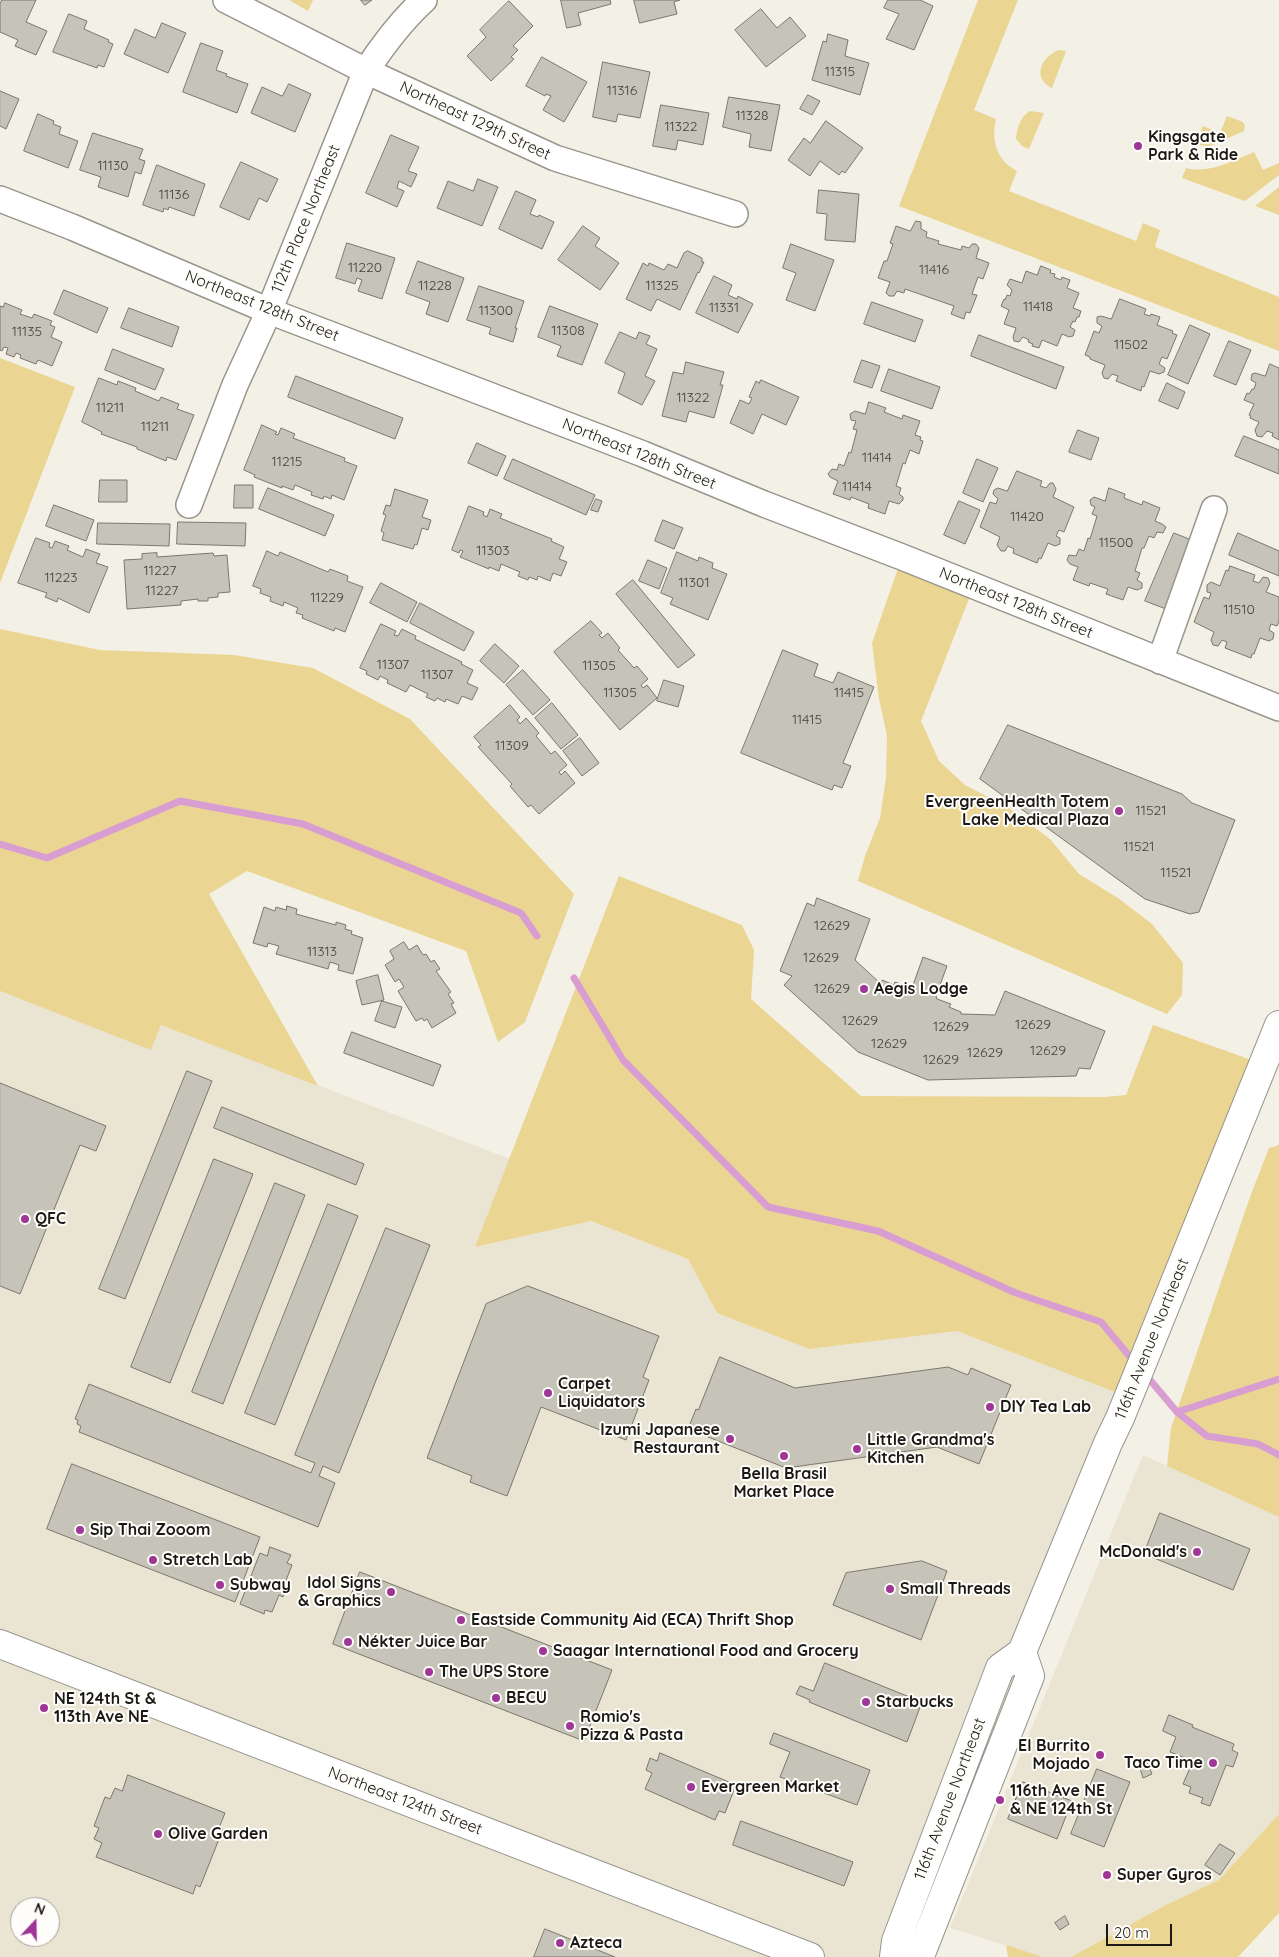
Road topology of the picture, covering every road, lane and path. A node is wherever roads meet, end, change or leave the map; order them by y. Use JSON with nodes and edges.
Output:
{"nodes":[{"id":1,"x":226,"y":0,"type":"edge"},
{"id":2,"x":424,"y":0,"type":"edge"},
{"id":3,"x":366,"y":71,"type":"junction"},
{"id":4,"x":0,"y":199,"type":"edge"},
{"id":5,"x":735,"y":214,"type":"dead end"},
{"id":6,"x":269,"y":311,"type":"junction"},
{"id":7,"x":188,"y":505,"type":"dead end"},
{"id":8,"x":1214,"y":509,"type":"dead end"},
{"id":9,"x":1160,"y":661,"type":"junction"},
{"id":10,"x":1279,"y":708,"type":"edge"},
{"id":11,"x":1279,"y":1025,"type":"edge"},
{"id":12,"x":0,"y":1644,"type":"edge"},
{"id":13,"x":1022,"y":1652,"type":"junction"},
{"id":14,"x":810,"y":1957,"type":"edge"},
{"id":15,"x":894,"y":1957,"type":"edge"},
{"id":16,"x":917,"y":1957,"type":"edge"}],
"edges":[{"from":1,"to":3,"type":"street","name":"Northeast 129th Street"},
{"from":2,"to":3,"type":"street","name":"112th Place Northeast"},
{"from":3,"to":5,"type":"street","name":"Northeast 129th Street"},
{"from":3,"to":6,"type":"street","name":"112th Place Northeast"},
{"from":4,"to":6,"type":"street","name":"Northeast 128th Street"},
{"from":6,"to":7,"type":"street","name":"112th Place Northeast"},
{"from":6,"to":9,"type":"street","name":"Northeast 128th Street"},
{"from":8,"to":9,"type":"street"},
{"from":9,"to":10,"type":"street","name":"Northeast 128th Street"},
{"from":11,"to":13,"type":"street","name":"116th Avenue Northeast"},
{"from":12,"to":14,"type":"street","name":"Northeast 124th Street"},
{"from":13,"to":15,"type":"street","name":"116th Avenue Northeast"},
{"from":13,"to":16,"type":"street","name":"116th Avenue Northeast"}]}
